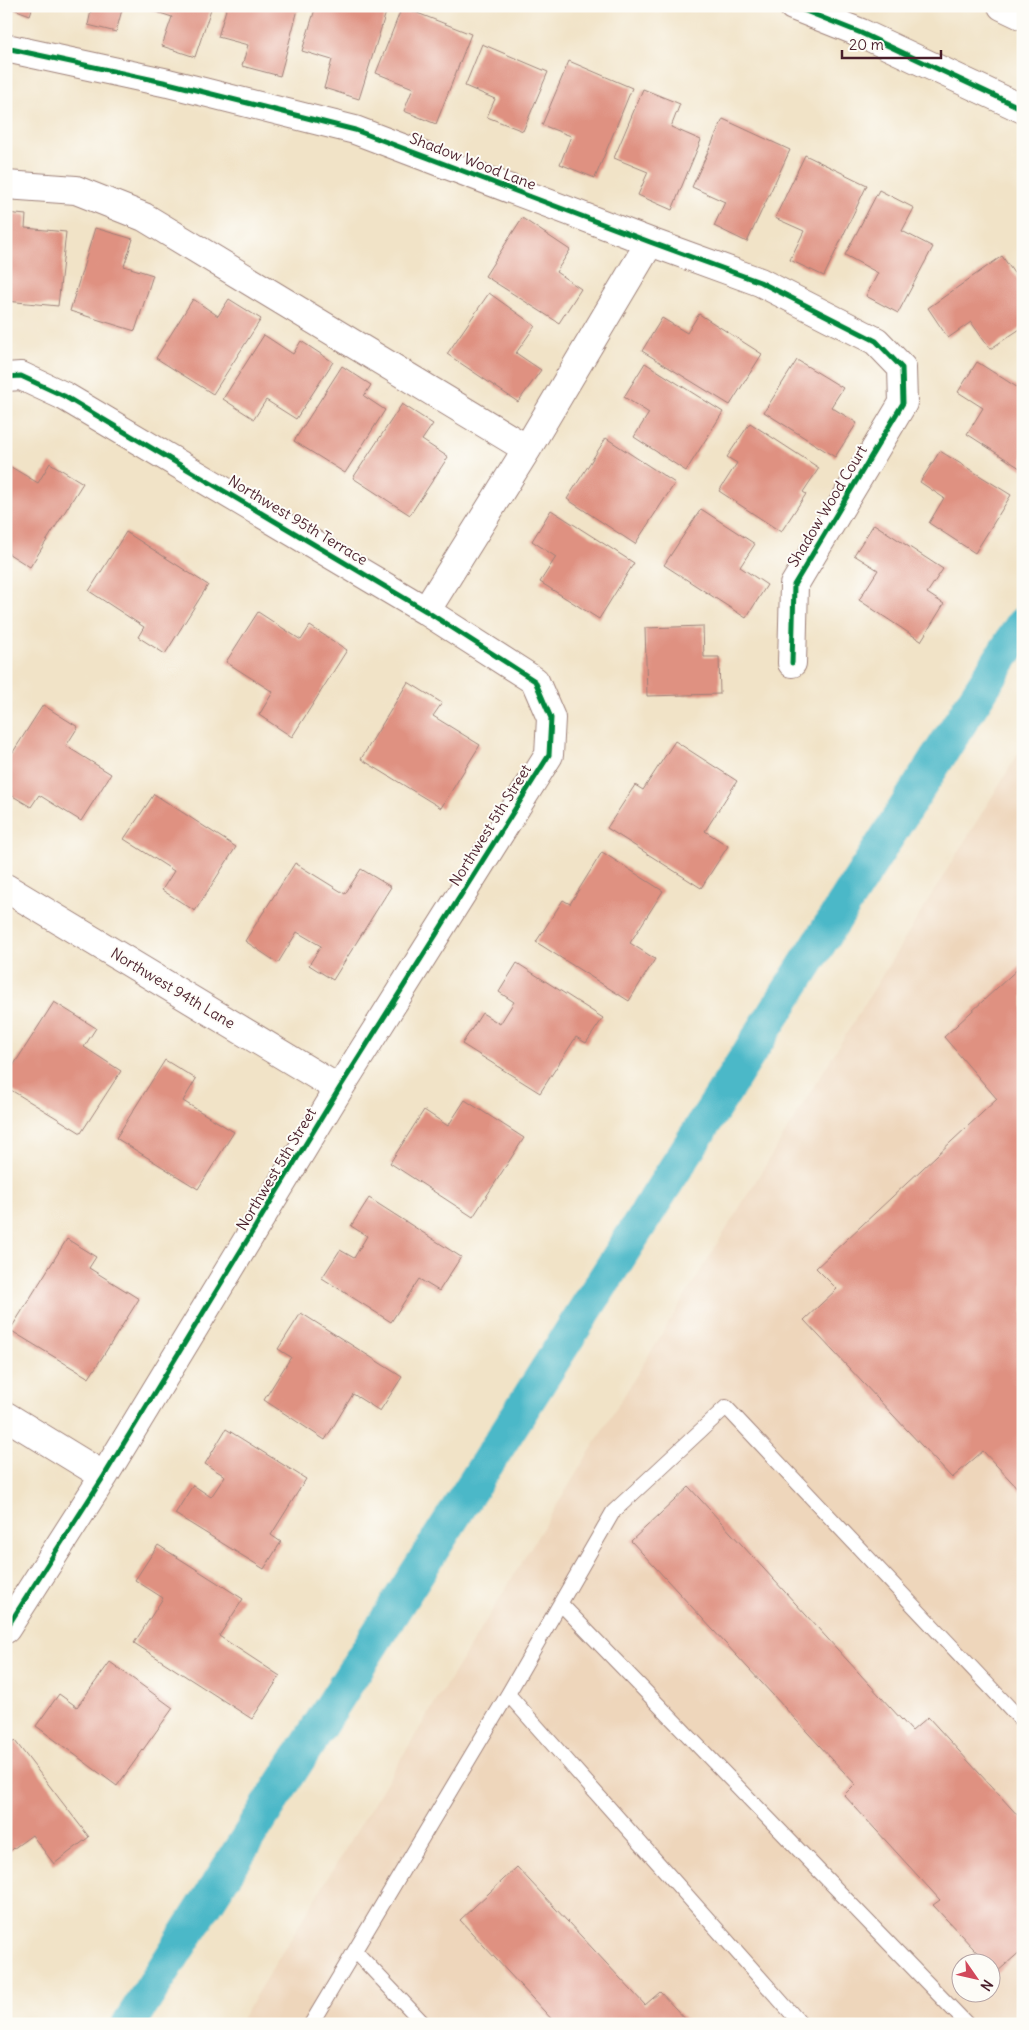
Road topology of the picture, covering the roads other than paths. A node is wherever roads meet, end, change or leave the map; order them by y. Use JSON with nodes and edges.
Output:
{"nodes":[{"id":1,"x":794,"y":6,"type":"edge"},
{"id":2,"x":1002,"y":6,"type":"edge"},
{"id":3,"x":1023,"y":16,"type":"edge"},
{"id":4,"x":6,"y":48,"type":"edge"},
{"id":5,"x":1023,"y":109,"type":"edge"},
{"id":6,"x":6,"y":185,"type":"edge"},
{"id":7,"x":650,"y":242,"type":"junction"},
{"id":8,"x":902,"y":368,"type":"joint"},
{"id":9,"x":6,"y":377,"type":"edge"},
{"id":10,"x":526,"y":449,"type":"junction"},
{"id":11,"x":426,"y":611,"type":"junction"},
{"id":12,"x":792,"y":663,"type":"dead end"},
{"id":13,"x":552,"y":718,"type":"joint"},
{"id":14,"x":6,"y":888,"type":"edge"},
{"id":15,"x":339,"y":1089,"type":"junction"},
{"id":16,"x":6,"y":1416,"type":"edge"},
{"id":17,"x":104,"y":1476,"type":"junction"},
{"id":18,"x":561,"y":1604,"type":"junction"},
{"id":19,"x":6,"y":1629,"type":"edge"},
{"id":20,"x":508,"y":1694,"type":"junction"},
{"id":21,"x":1023,"y":1722,"type":"edge"},
{"id":22,"x":355,"y":1951,"type":"junction"},
{"id":23,"x":311,"y":2024,"type":"edge"},
{"id":24,"x":424,"y":2024,"type":"edge"},
{"id":25,"x":801,"y":2024,"type":"edge"},
{"id":26,"x":967,"y":2024,"type":"edge"}],
"edges":[{"from":1,"to":5,"type":"street"},
{"from":2,"to":3,"type":"street"},
{"from":4,"to":7,"type":"street","name":"Shadow Wood Lane"},
{"from":6,"to":10,"type":"street"},
{"from":7,"to":8,"type":"street","name":"Shadow Wood Lane"},
{"from":7,"to":10,"type":"street"},
{"from":8,"to":12,"type":"street","name":"Shadow Wood Court"},
{"from":9,"to":11,"type":"street","name":"Northwest 95th Terrace"},
{"from":10,"to":11,"type":"street"},
{"from":11,"to":13,"type":"street","name":"Northwest 95th Terrace"},
{"from":13,"to":15,"type":"street","name":"Northwest 5th Street"},
{"from":14,"to":15,"type":"street","name":"Northwest 94th Lane"},
{"from":15,"to":17,"type":"street","name":"Northwest 5th Street"},
{"from":16,"to":17,"type":"street"},
{"from":17,"to":19,"type":"street","name":"Northwest 5th Street"},
{"from":18,"to":20,"type":"lane"},
{"from":18,"to":21,"type":"lane"},
{"from":18,"to":26,"type":"lane"},
{"from":20,"to":22,"type":"lane"},
{"from":20,"to":25,"type":"lane"},
{"from":22,"to":23,"type":"lane"},
{"from":22,"to":24,"type":"lane"}]}
